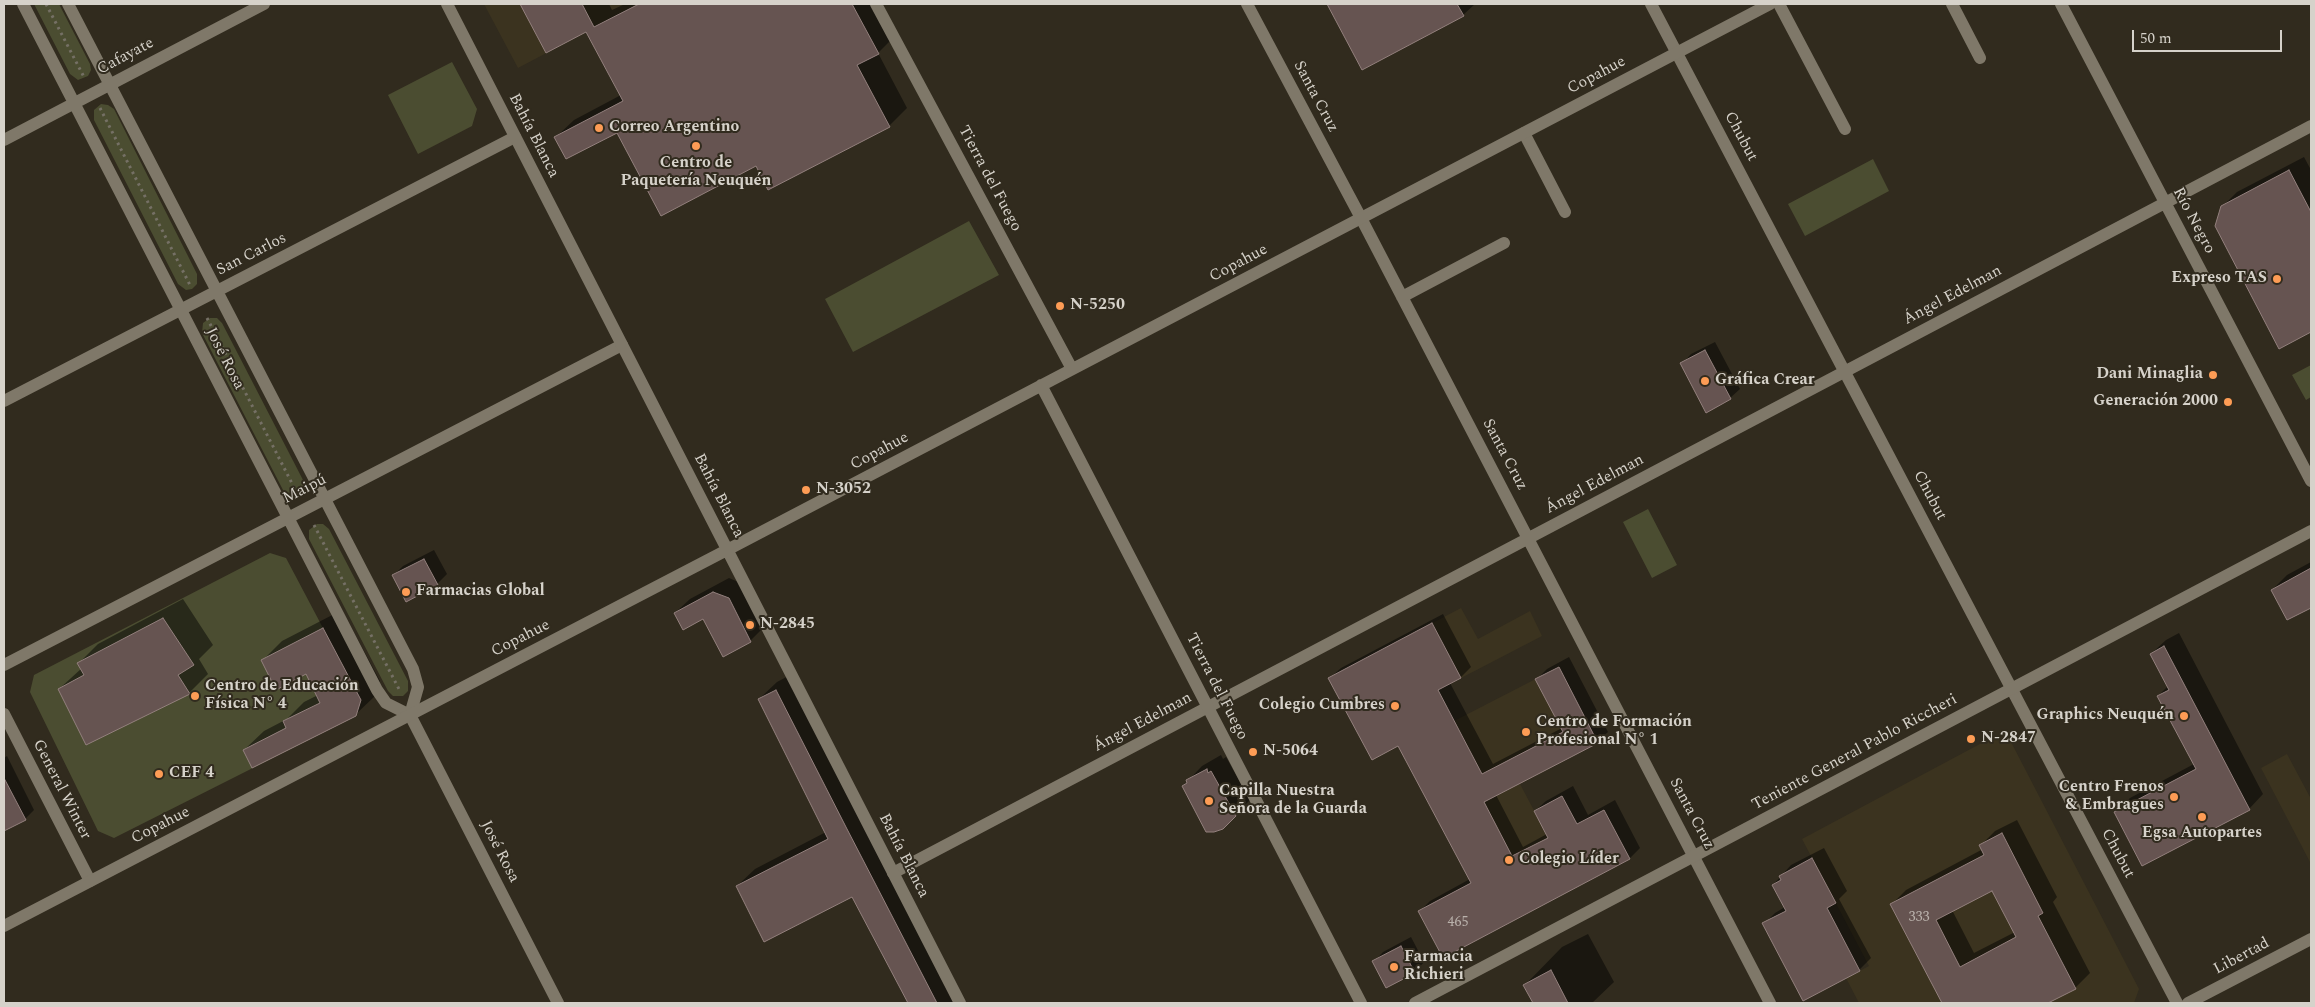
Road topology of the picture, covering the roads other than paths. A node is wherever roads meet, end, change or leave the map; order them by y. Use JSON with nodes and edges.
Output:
{"nodes":[{"id":1,"x":23,"y":4,"type":"edge"},
{"id":2,"x":68,"y":4,"type":"edge"},
{"id":3,"x":264,"y":4,"type":"edge"},
{"id":4,"x":447,"y":4,"type":"edge"},
{"id":5,"x":876,"y":4,"type":"edge"},
{"id":6,"x":1247,"y":4,"type":"edge"},
{"id":7,"x":1651,"y":4,"type":"edge"},
{"id":8,"x":1770,"y":4,"type":"edge"},
{"id":9,"x":1779,"y":4,"type":"edge"},
{"id":10,"x":1952,"y":4,"type":"edge"},
{"id":11,"x":2061,"y":4,"type":"edge"},
{"id":12,"x":1676,"y":52,"type":"junction"},
{"id":13,"x":1980,"y":58,"type":"dead end"},
{"id":14,"x":110,"y":84,"type":"junction"},
{"id":15,"x":74,"y":103,"type":"junction"},
{"id":16,"x":2311,"y":126,"type":"edge"},
{"id":17,"x":1845,"y":129,"type":"dead end"},
{"id":18,"x":1524,"y":133,"type":"junction"},
{"id":19,"x":515,"y":137,"type":"junction"},
{"id":20,"x":4,"y":140,"type":"edge"},
{"id":21,"x":2165,"y":203,"type":"junction"},
{"id":22,"x":1565,"y":212,"type":"dead end"},
{"id":23,"x":1361,"y":218,"type":"junction"},
{"id":24,"x":1504,"y":243,"type":"dead end"},
{"id":25,"x":217,"y":291,"type":"junction"},
{"id":26,"x":1402,"y":297,"type":"junction"},
{"id":27,"x":180,"y":310,"type":"junction"},
{"id":28,"x":622,"y":345,"type":"junction"},
{"id":29,"x":1072,"y":369,"type":"junction"},
{"id":30,"x":1845,"y":372,"type":"junction"},
{"id":31,"x":1041,"y":385,"type":"junction"},
{"id":32,"x":4,"y":402,"type":"edge"},
{"id":33,"x":2311,"y":480,"type":"edge"},
{"id":34,"x":324,"y":499,"type":"junction"},
{"id":35,"x":288,"y":518,"type":"junction"},
{"id":36,"x":2311,"y":532,"type":"edge"},
{"id":37,"x":1529,"y":538,"type":"junction"},
{"id":38,"x":727,"y":550,"type":"junction"},
{"id":39,"x":4,"y":665,"type":"edge"},
{"id":40,"x":2012,"y":689,"type":"junction"},
{"id":41,"x":1208,"y":707,"type":"junction"},
{"id":42,"x":4,"y":714,"type":"edge"},
{"id":43,"x":410,"y":715,"type":"junction"},
{"id":44,"x":1694,"y":856,"type":"junction"},
{"id":45,"x":893,"y":873,"type":"junction"},
{"id":46,"x":90,"y":881,"type":"junction"},
{"id":47,"x":4,"y":926,"type":"edge"},
{"id":48,"x":2311,"y":938,"type":"edge"},
{"id":49,"x":558,"y":1003,"type":"edge"},
{"id":50,"x":960,"y":1003,"type":"edge"},
{"id":51,"x":1361,"y":1003,"type":"edge"},
{"id":52,"x":1415,"y":1003,"type":"edge"},
{"id":53,"x":1770,"y":1003,"type":"edge"},
{"id":54,"x":2177,"y":1003,"type":"edge"},
{"id":55,"x":2188,"y":1003,"type":"edge"}],
"edges":[{"from":1,"to":15,"type":"street","name":"José Rosa"},
{"from":2,"to":14,"type":"street","name":"José Rosa"},
{"from":3,"to":14,"type":"street","name":"Cafayate"},
{"from":4,"to":19,"type":"street","name":"Bahía Blanca"},
{"from":5,"to":29,"type":"street","name":"Tierra del Fuego"},
{"from":6,"to":23,"type":"street","name":"Santa Cruz"},
{"from":7,"to":12,"type":"street","name":"Chubut"},
{"from":8,"to":12,"type":"street","name":"Copahue"},
{"from":9,"to":17,"type":"street"},
{"from":10,"to":13,"type":"street"},
{"from":11,"to":21,"type":"street","name":"Río Negro"},
{"from":12,"to":18,"type":"street","name":"Copahue"},
{"from":12,"to":30,"type":"street","name":"Chubut"},
{"from":14,"to":15,"type":"street","name":"Cafayate"},
{"from":14,"to":25,"type":"street","name":"José Rosa"},
{"from":15,"to":20,"type":"street","name":"Cafayate"},
{"from":15,"to":27,"type":"street","name":"José Rosa"},
{"from":16,"to":21,"type":"street","name":"Ángel Edelman"},
{"from":18,"to":22,"type":"street"},
{"from":18,"to":23,"type":"street","name":"Copahue"},
{"from":19,"to":25,"type":"street","name":"San Carlos"},
{"from":19,"to":28,"type":"street","name":"Bahía Blanca"},
{"from":21,"to":30,"type":"street","name":"Ángel Edelman"},
{"from":21,"to":33,"type":"street","name":"Río Negro"},
{"from":23,"to":26,"type":"street","name":"Santa Cruz"},
{"from":23,"to":29,"type":"street","name":"Copahue"},
{"from":24,"to":26,"type":"street"},
{"from":25,"to":27,"type":"street","name":"San Carlos"},
{"from":25,"to":34,"type":"street","name":"José Rosa"},
{"from":26,"to":37,"type":"street","name":"Santa Cruz"},
{"from":27,"to":32,"type":"street","name":"San Carlos"},
{"from":27,"to":35,"type":"street","name":"José Rosa"},
{"from":28,"to":34,"type":"street","name":"Maipú"},
{"from":28,"to":38,"type":"street","name":"Bahía Blanca"},
{"from":29,"to":31,"type":"street","name":"Copahue"},
{"from":30,"to":37,"type":"street","name":"Ángel Edelman"},
{"from":30,"to":40,"type":"street","name":"Chubut"},
{"from":31,"to":38,"type":"street","name":"Copahue"},
{"from":31,"to":41,"type":"street","name":"Tierra del Fuego"},
{"from":34,"to":35,"type":"street","name":"Maipú"},
{"from":34,"to":43,"type":"street","name":"José Rosa"},
{"from":35,"to":39,"type":"street","name":"Maipú"},
{"from":35,"to":43,"type":"street","name":"José Rosa"},
{"from":36,"to":40,"type":"street","name":"Teniente General Pablo Riccheri"},
{"from":37,"to":41,"type":"street","name":"Ángel Edelman"},
{"from":37,"to":44,"type":"street","name":"Santa Cruz"},
{"from":38,"to":43,"type":"street","name":"Copahue"},
{"from":38,"to":45,"type":"street","name":"Bahía Blanca"},
{"from":40,"to":44,"type":"street","name":"Teniente General Pablo Riccheri"},
{"from":40,"to":54,"type":"street","name":"Chubut"},
{"from":41,"to":45,"type":"street","name":"Ángel Edelman"},
{"from":41,"to":51,"type":"street","name":"Tierra del Fuego"},
{"from":42,"to":46,"type":"street","name":"General Winter"},
{"from":43,"to":46,"type":"street","name":"Copahue"},
{"from":43,"to":49,"type":"street","name":"José Rosa"},
{"from":44,"to":52,"type":"street","name":"Teniente General Pablo Riccheri"},
{"from":44,"to":53,"type":"street","name":"Santa Cruz"},
{"from":45,"to":50,"type":"street","name":"Bahía Blanca"},
{"from":46,"to":47,"type":"street","name":"Copahue"},
{"from":48,"to":55,"type":"street","name":"Libertad"}]}
